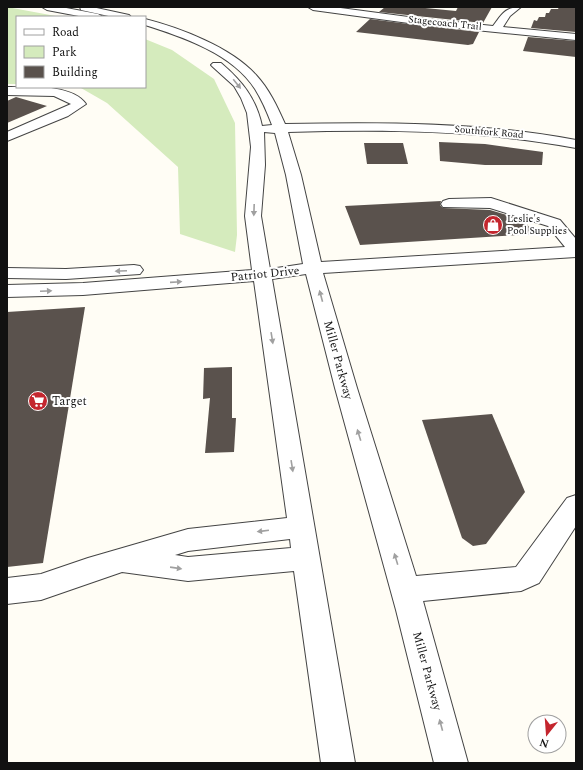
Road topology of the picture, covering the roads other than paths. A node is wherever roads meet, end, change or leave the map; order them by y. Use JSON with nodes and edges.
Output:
{"nodes":[{"id":1,"x":47,"y":7,"type":"edge"},
{"id":2,"x":77,"y":7,"type":"edge"},
{"id":3,"x":313,"y":7,"type":"edge"},
{"id":4,"x":516,"y":7,"type":"edge"},
{"id":5,"x":350,"y":9,"type":"edge"},
{"id":6,"x":93,"y":16,"type":"edge"},
{"id":7,"x":121,"y":16,"type":"edge"},
{"id":8,"x":146,"y":22,"type":"edge"},
{"id":9,"x":146,"y":29,"type":"edge"},
{"id":10,"x":496,"y":29,"type":"junction"},
{"id":11,"x":576,"y":38,"type":"edge"},
{"id":12,"x":7,"y":91,"type":"edge"},
{"id":13,"x":282,"y":133,"type":"junction"},
{"id":14,"x":257,"y":134,"type":"junction"},
{"id":15,"x":7,"y":137,"type":"edge"},
{"id":16,"x":576,"y":144,"type":"edge"},
{"id":17,"x":449,"y":204,"type":"dead end"},
{"id":18,"x":576,"y":251,"type":"edge"},
{"id":19,"x":313,"y":268,"type":"junction"},
{"id":20,"x":262,"y":269,"type":"junction"},
{"id":21,"x":7,"y":273,"type":"edge"},
{"id":22,"x":7,"y":292,"type":"edge"},
{"id":23,"x":576,"y":504,"type":"edge"},
{"id":24,"x":301,"y":527,"type":"junction"},
{"id":25,"x":306,"y":558,"type":"junction"},
{"id":26,"x":123,"y":561,"type":"junction"},
{"id":27,"x":406,"y":590,"type":"junction"},
{"id":28,"x":7,"y":591,"type":"edge"},
{"id":29,"x":338,"y":763,"type":"edge"},
{"id":30,"x":450,"y":763,"type":"edge"}],
"edges":[{"from":1,"to":6,"type":"street"},
{"from":2,"to":7,"type":"street"},
{"from":3,"to":5,"type":"street","name":"Stagecoach Trail"},
{"from":4,"to":10,"type":"street"},
{"from":5,"to":10,"type":"street","name":"Stagecoach Trail"},
{"from":8,"to":13,"type":"street","name":"Miller Parkway"},
{"from":9,"to":14,"type":"street","one_way":true},
{"from":10,"to":11,"type":"street","name":"Stagecoach Trail"},
{"from":12,"to":15,"type":"street"},
{"from":13,"to":14,"type":"street","name":"Southfork Road"},
{"from":13,"to":16,"type":"street","name":"Southfork Road"},
{"from":13,"to":19,"type":"street","name":"Miller Parkway"},
{"from":14,"to":20,"type":"street","one_way":true},
{"from":17,"to":18,"type":"street"},
{"from":18,"to":19,"type":"street","name":"Patriot Drive"},
{"from":19,"to":20,"type":"street","name":"Patriot Drive"},
{"from":27,"to":19,"type":"street","name":"Miller Parkway","one_way":true},
{"from":20,"to":21,"type":"street","name":"Patriot Drive","one_way":true},
{"from":22,"to":20,"type":"street","name":"Patriot Drive","one_way":true},
{"from":20,"to":24,"type":"street","one_way":true},
{"from":23,"to":27,"type":"street"},
{"from":24,"to":25,"type":"street"},
{"from":24,"to":26,"type":"street","one_way":true},
{"from":26,"to":25,"type":"street","one_way":true},
{"from":25,"to":29,"type":"street"},
{"from":26,"to":28,"type":"street"},
{"from":30,"to":27,"type":"street","name":"Miller Parkway","one_way":true}]}
